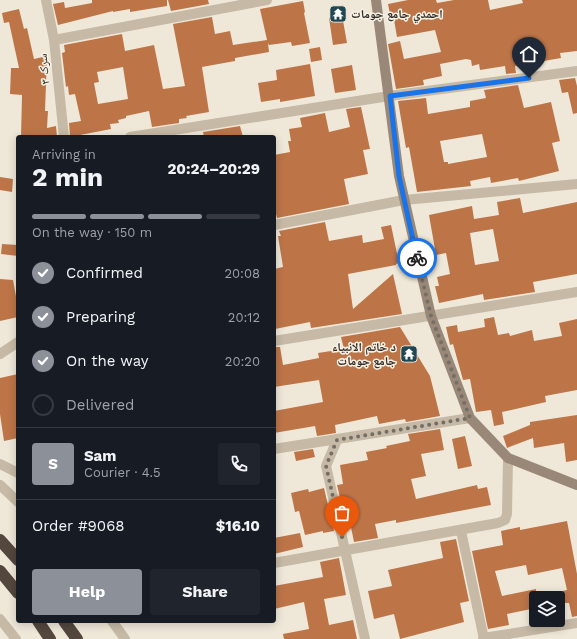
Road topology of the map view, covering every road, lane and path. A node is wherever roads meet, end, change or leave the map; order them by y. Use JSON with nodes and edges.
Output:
{"nodes":[{"id":1,"x":46,"y":0,"type":"edge"},
{"id":2,"x":267,"y":0,"type":"edge"},
{"id":3,"x":376,"y":0,"type":"edge"},
{"id":4,"x":54,"y":40,"type":"junction"},
{"id":5,"x":577,"y":71,"type":"edge"},
{"id":6,"x":390,"y":96,"type":"junction"},
{"id":7,"x":64,"y":135,"type":"edge"},
{"id":8,"x":143,"y":135,"type":"edge"},
{"id":9,"x":577,"y":184,"type":"edge"},
{"id":10,"x":404,"y":200,"type":"junction"},
{"id":11,"x":276,"y":225,"type":"edge"},
{"id":12,"x":577,"y":292,"type":"edge"},
{"id":13,"x":431,"y":316,"type":"junction"},
{"id":14,"x":276,"y":341,"type":"edge"},
{"id":15,"x":16,"y":343,"type":"edge"},
{"id":16,"x":0,"y":354,"type":"edge"},
{"id":17,"x":470,"y":418,"type":"junction"},
{"id":18,"x":337,"y":440,"type":"junction"},
{"id":19,"x":276,"y":449,"type":"edge"},
{"id":20,"x":508,"y":458,"type":"junction"},
{"id":21,"x":0,"y":464,"type":"edge"},
{"id":22,"x":16,"y":471,"type":"edge"},
{"id":23,"x":0,"y":485,"type":"edge"},
{"id":24,"x":577,"y":485,"type":"edge"},
{"id":25,"x":16,"y":500,"type":"edge"},
{"id":26,"x":461,"y":531,"type":"junction"},
{"id":27,"x":0,"y":540,"type":"edge"},
{"id":28,"x":345,"y":551,"type":"junction"},
{"id":29,"x":16,"y":558,"type":"edge"},
{"id":30,"x":276,"y":563,"type":"edge"},
{"id":31,"x":0,"y":571,"type":"edge"},
{"id":32,"x":16,"y":591,"type":"edge"},
{"id":33,"x":0,"y":619,"type":"edge"},
{"id":34,"x":577,"y":622,"type":"edge"},
{"id":35,"x":39,"y":623,"type":"edge"},
{"id":36,"x":65,"y":623,"type":"edge"},
{"id":37,"x":114,"y":623,"type":"edge"},
{"id":38,"x":16,"y":639,"type":"edge"},
{"id":39,"x":50,"y":639,"type":"edge"},
{"id":40,"x":77,"y":639,"type":"edge"},
{"id":41,"x":126,"y":639,"type":"edge"},
{"id":42,"x":365,"y":639,"type":"edge"},
{"id":43,"x":484,"y":639,"type":"edge"}],
"edges":[{"from":1,"to":4,"type":"street","name":"سرک ۳"},
{"from":2,"to":4,"type":"street"},
{"from":3,"to":6,"type":"street"},
{"from":4,"to":7,"type":"street","name":"سرک ۳"},
{"from":5,"to":6,"type":"street"},
{"from":6,"to":8,"type":"street"},
{"from":6,"to":10,"type":"street"},
{"from":9,"to":10,"type":"street"},
{"from":10,"to":11,"type":"street"},
{"from":10,"to":13,"type":"street"},
{"from":12,"to":13,"type":"street"},
{"from":13,"to":14,"type":"street"},
{"from":13,"to":17,"type":"street"},
{"from":15,"to":16,"type":"street"},
{"from":17,"to":18,"type":"street"},
{"from":17,"to":20,"type":"street"},
{"from":18,"to":19,"type":"street"},
{"from":18,"to":28,"type":"street"},
{"from":20,"to":24,"type":"street"},
{"from":20,"to":26,"type":"street"},
{"from":21,"to":22,"type":"street"},
{"from":23,"to":25,"type":"street"},
{"from":26,"to":28,"type":"street"},
{"from":26,"to":43,"type":"street"},
{"from":27,"to":29,"type":"highway"},
{"from":28,"to":30,"type":"street"},
{"from":28,"to":42,"type":"street"},
{"from":31,"to":32,"type":"highway"},
{"from":33,"to":38,"type":"street"},
{"from":34,"to":43,"type":"street"},
{"from":35,"to":39,"type":"highway"},
{"from":36,"to":40,"type":"highway"},
{"from":37,"to":41,"type":"street"}]}
